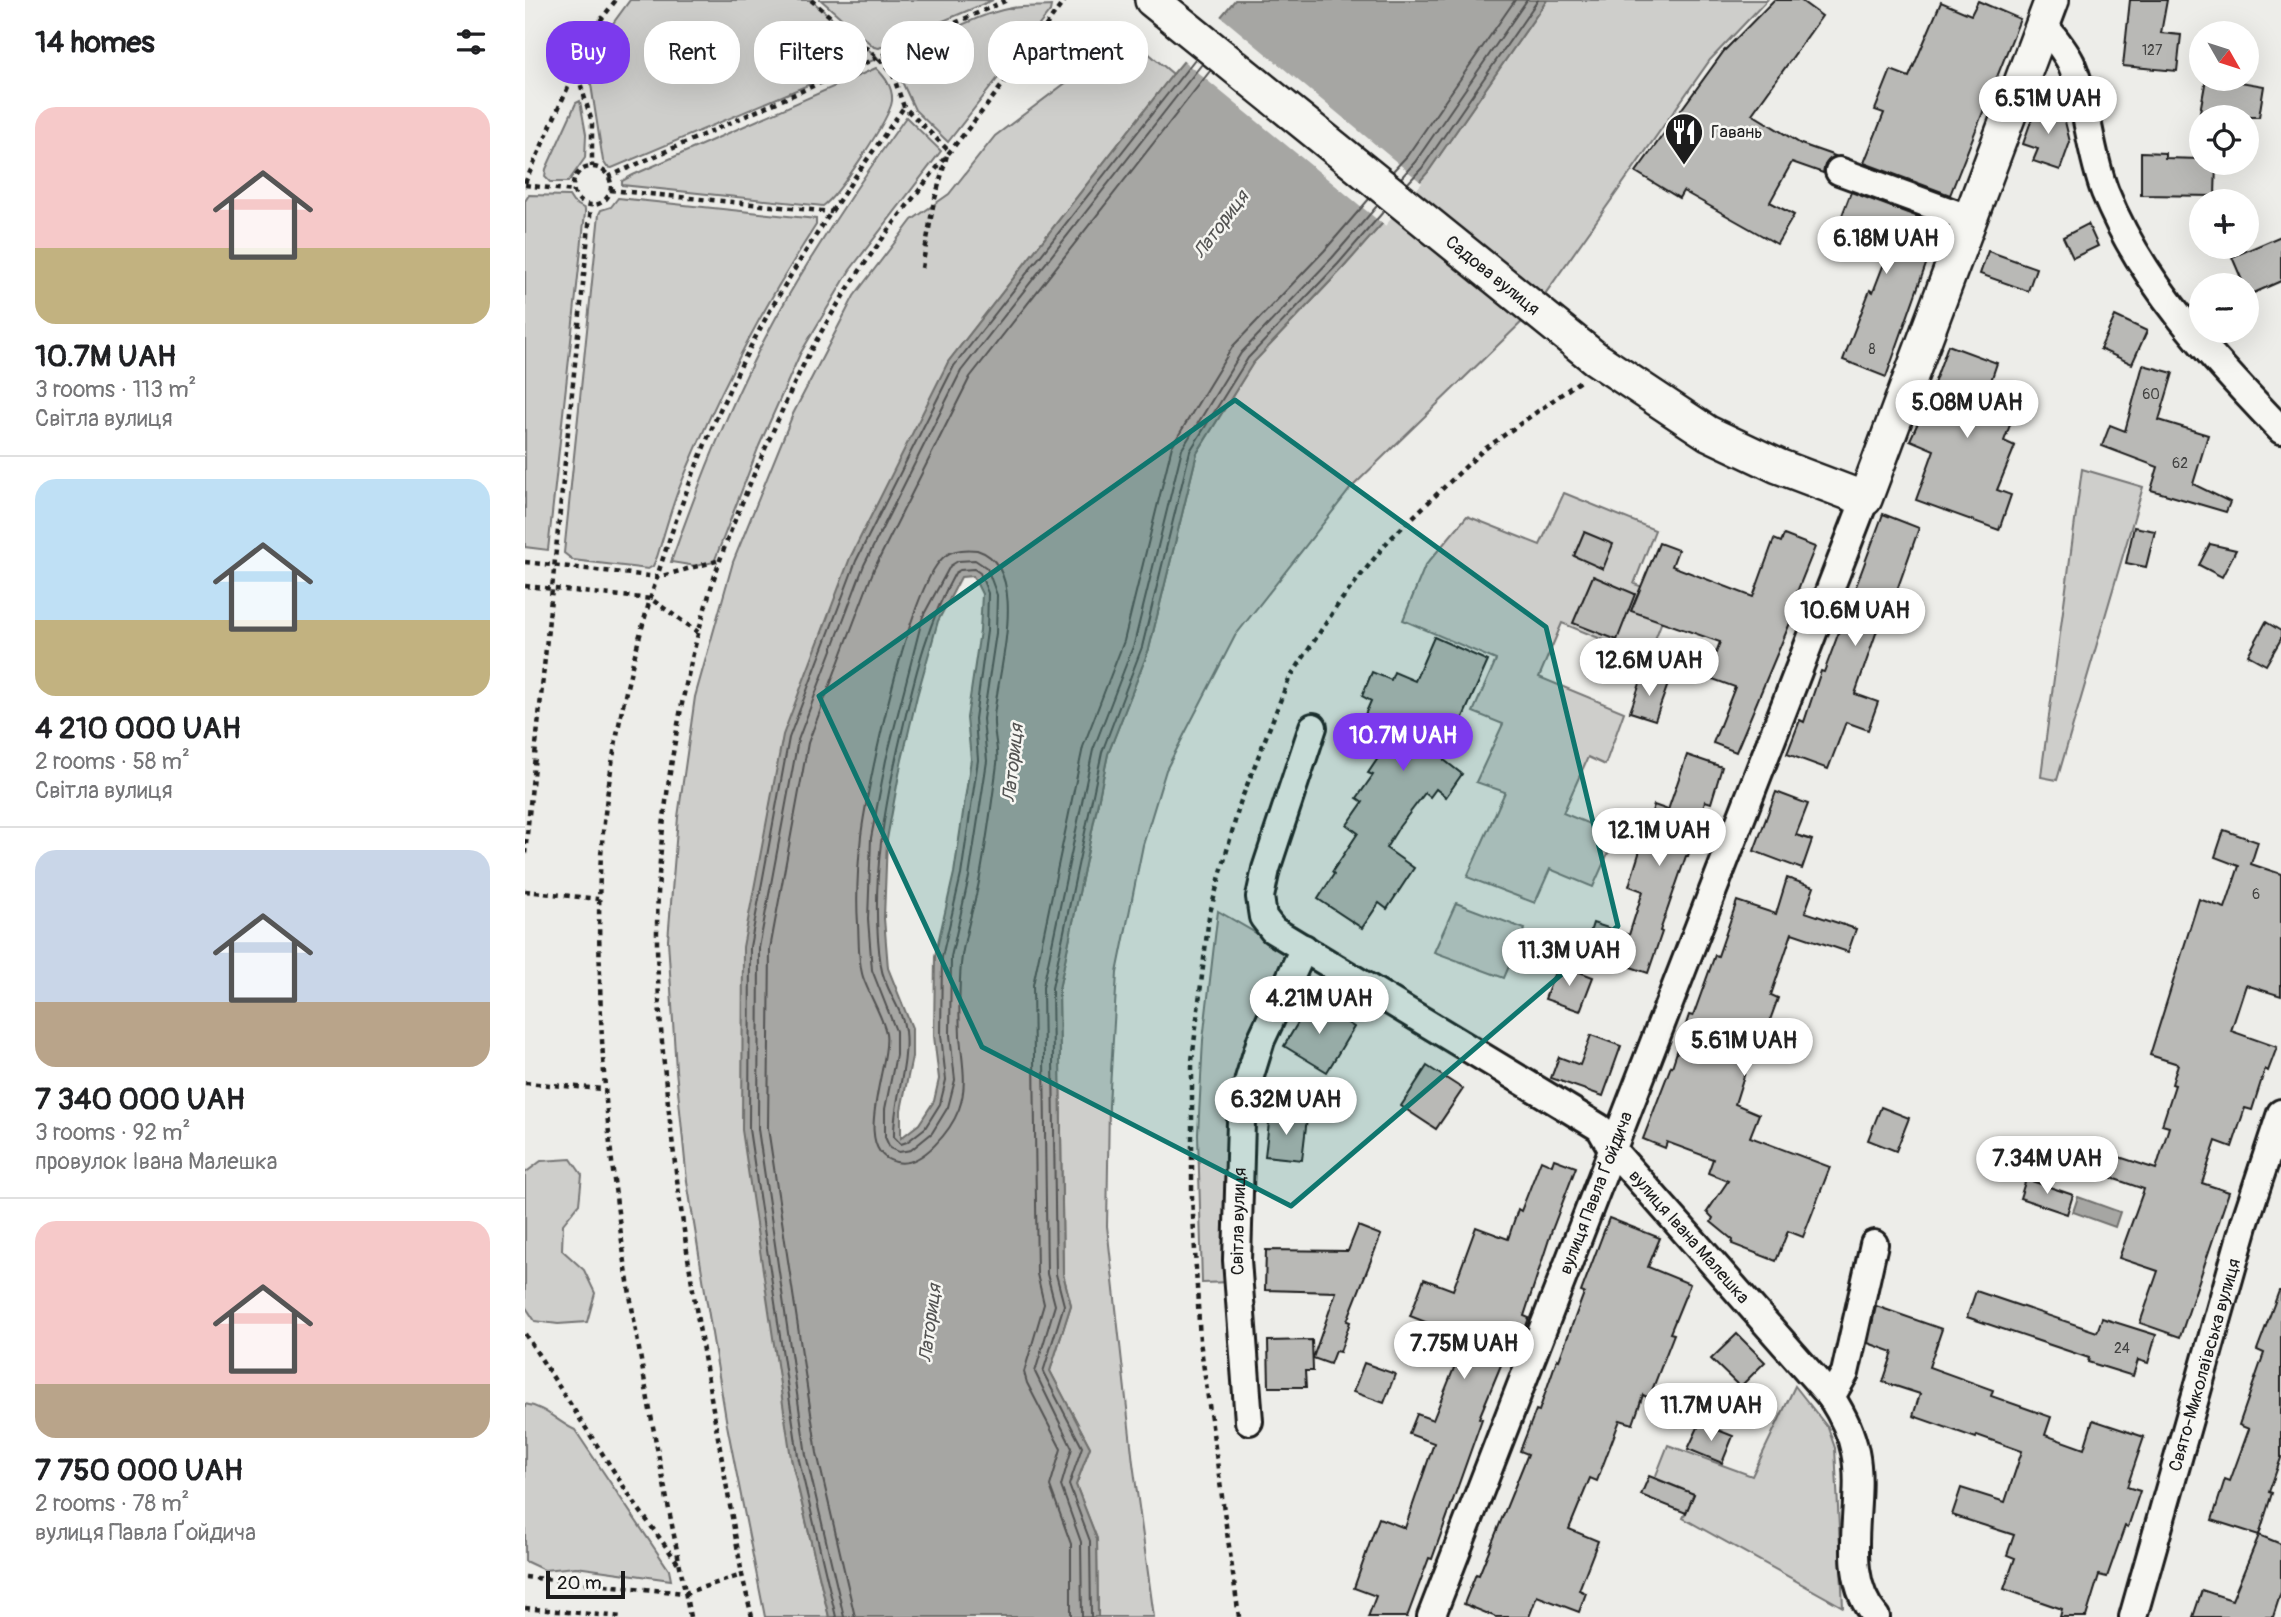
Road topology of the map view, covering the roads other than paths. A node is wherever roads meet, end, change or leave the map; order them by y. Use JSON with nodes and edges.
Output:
{"nodes":[{"id":1,"x":1152,"y":0,"type":"edge"},
{"id":2,"x":2047,"y":12,"type":"edge"},
{"id":3,"x":1839,"y":171,"type":"dead end"},
{"id":4,"x":1970,"y":219,"type":"junction"},
{"id":5,"x":2281,"y":430,"type":"edge"},
{"id":6,"x":1864,"y":499,"type":"junction"},
{"id":7,"x":1313,"y":727,"type":"dead end"},
{"id":8,"x":1304,"y":948,"type":"junction"},
{"id":9,"x":2281,"y":1113,"type":"edge"},
{"id":10,"x":1612,"y":1149,"type":"junction"},
{"id":11,"x":1874,"y":1244,"type":"dead end"},
{"id":12,"x":1831,"y":1397,"type":"junction"},
{"id":13,"x":1249,"y":1421,"type":"dead end"},
{"id":14,"x":1431,"y":1617,"type":"edge"},
{"id":15,"x":1876,"y":1617,"type":"edge"},
{"id":16,"x":2133,"y":1617,"type":"edge"}],
"edges":[{"from":1,"to":6,"type":"main road","name":"Садова вулиця"},
{"from":2,"to":4,"type":"main road","name":"вулиця Павла Ґойдича"},
{"from":2,"to":5,"type":"street"},
{"from":3,"to":4,"type":"street"},
{"from":4,"to":6,"type":"main road","name":"вулиця Павла Ґойдича"},
{"from":6,"to":10,"type":"street","name":"вулиця Павла Ґойдича"},
{"from":7,"to":8,"type":"street"},
{"from":8,"to":10,"type":"street","name":"вулиця Івана Малешка"},
{"from":8,"to":13,"type":"street","name":"Світла вулиця"},
{"from":9,"to":16,"type":"street","name":"Свято-Миколаївська вулиця"},
{"from":10,"to":12,"type":"street","name":"вулиця Івана Малешка"},
{"from":10,"to":14,"type":"street","name":"вулиця Павла Ґойдича"},
{"from":11,"to":12,"type":"street"},
{"from":12,"to":15,"type":"street","name":"вулиця Івана Малешка"}]}
